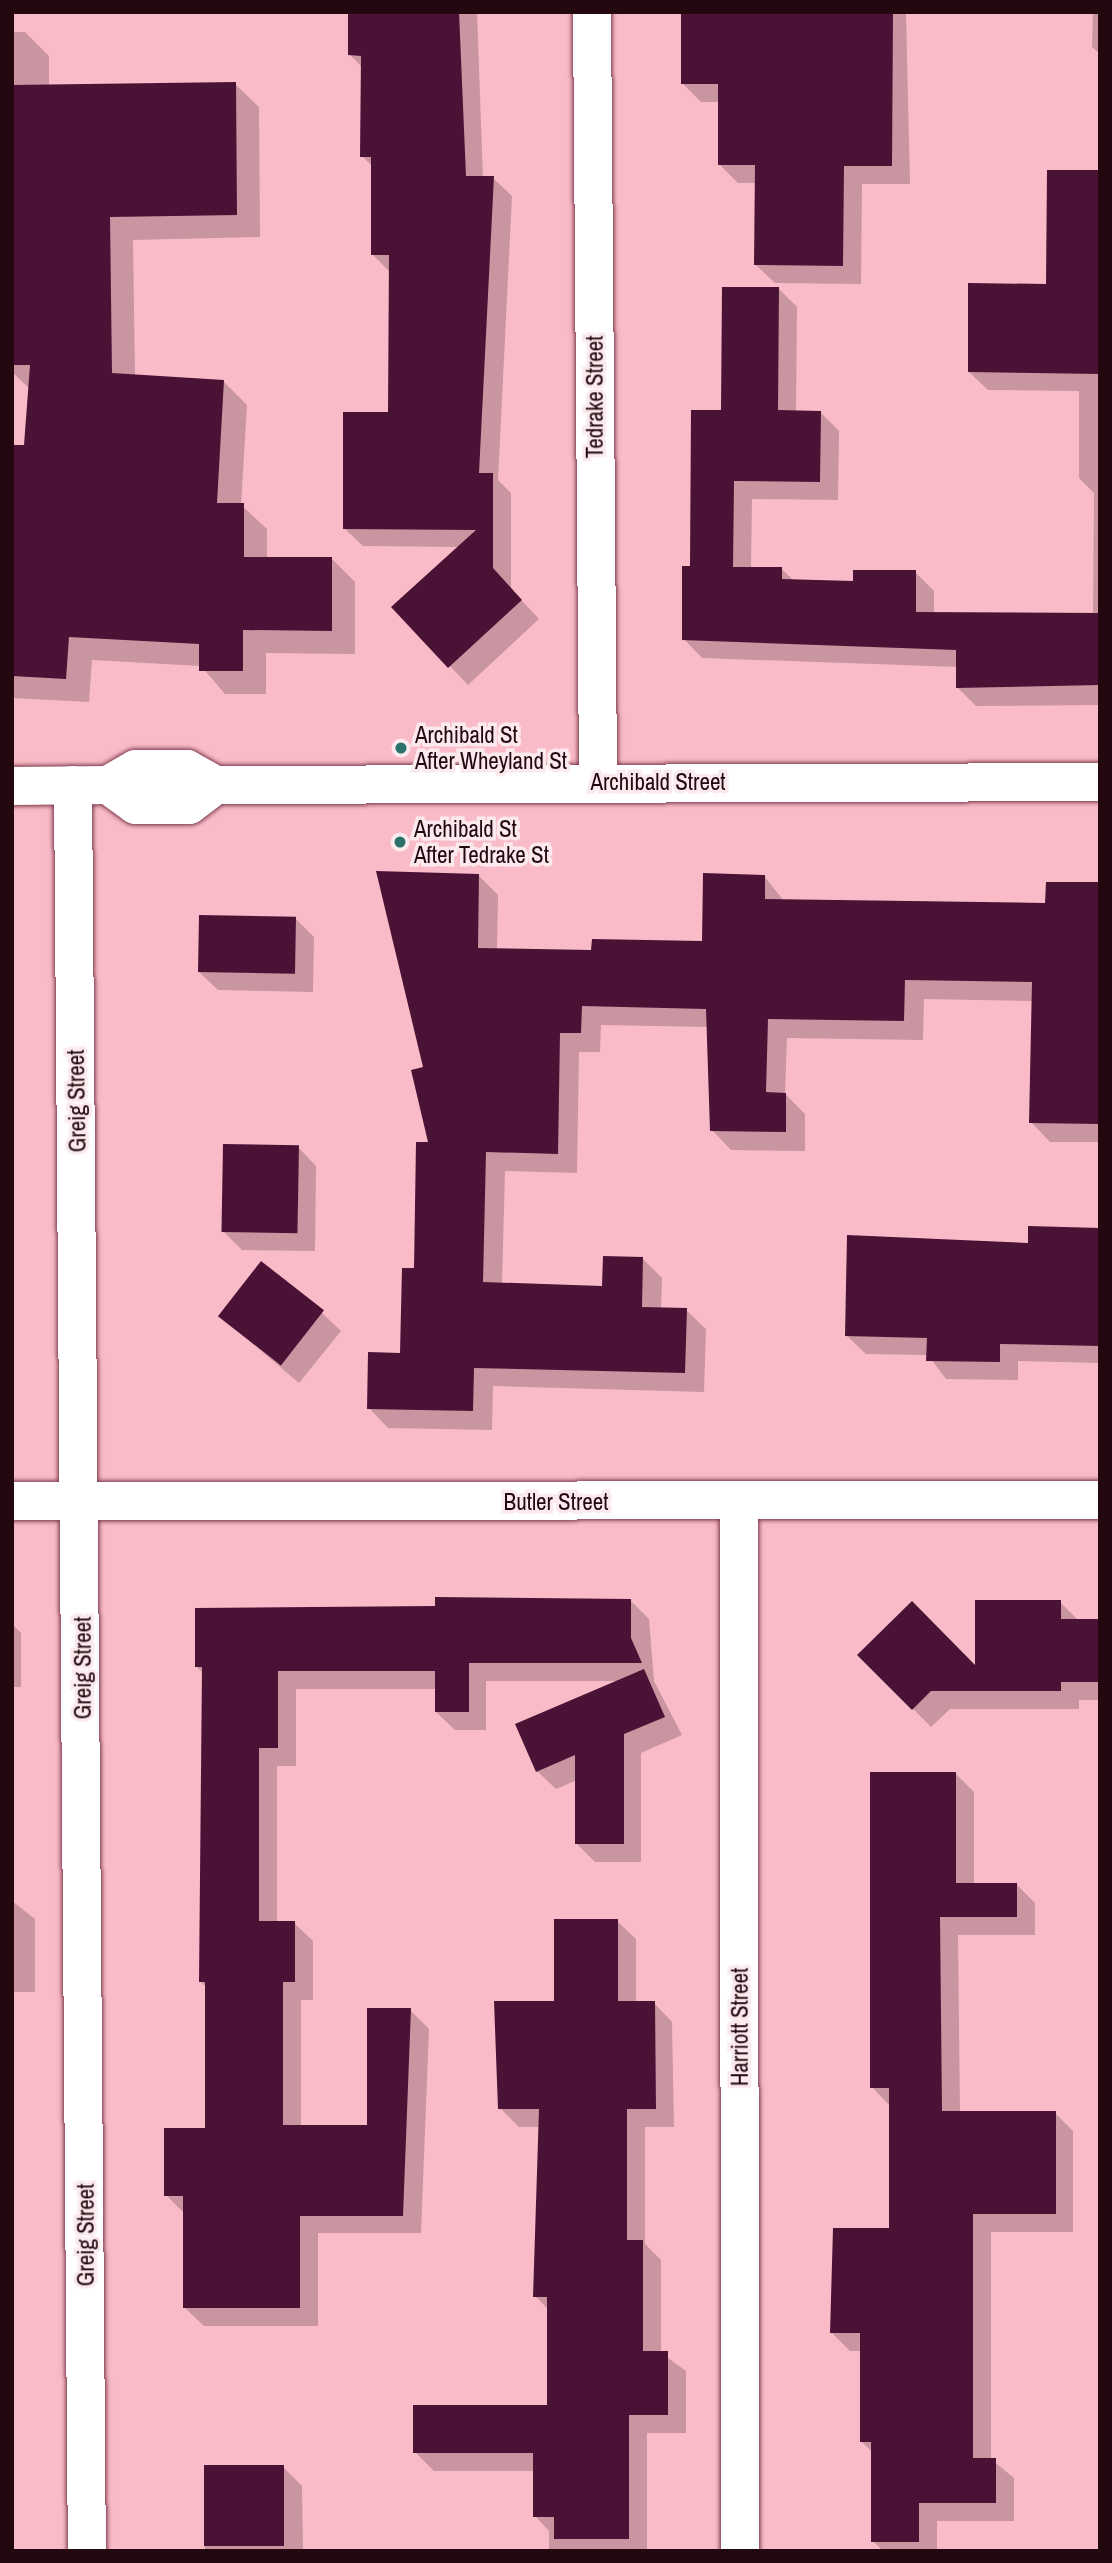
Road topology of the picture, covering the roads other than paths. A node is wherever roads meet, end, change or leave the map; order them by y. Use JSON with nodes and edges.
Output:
{"nodes":[{"id":1,"x":592,"y":12,"type":"edge"},
{"id":2,"x":598,"y":782,"type":"junction"},
{"id":3,"x":1100,"y":782,"type":"edge"},
{"id":4,"x":91,"y":785,"type":"junction"},
{"id":5,"x":12,"y":786,"type":"edge"},
{"id":6,"x":82,"y":1500,"type":"junction"},
{"id":7,"x":1100,"y":1500,"type":"edge"},
{"id":8,"x":12,"y":1501,"type":"edge"},
{"id":9,"x":739,"y":1503,"type":"junction"},
{"id":10,"x":87,"y":2551,"type":"edge"},
{"id":11,"x":740,"y":2551,"type":"edge"}],
"edges":[{"from":1,"to":2,"type":"street","name":"Tedrake Street"},
{"from":2,"to":3,"type":"street","name":"Archibald Street"},
{"from":2,"to":4,"type":"street","name":"Archibald Street"},
{"from":4,"to":5,"type":"street","name":"Archibald Street"},
{"from":4,"to":6,"type":"street","name":"Greig Street"},
{"from":6,"to":8,"type":"street","name":"Butler Street"},
{"from":6,"to":9,"type":"street","name":"Butler Street"},
{"from":6,"to":10,"type":"street","name":"Greig Street"},
{"from":7,"to":9,"type":"street","name":"Butler Street"},
{"from":9,"to":11,"type":"street","name":"Harriott Street"}]}
